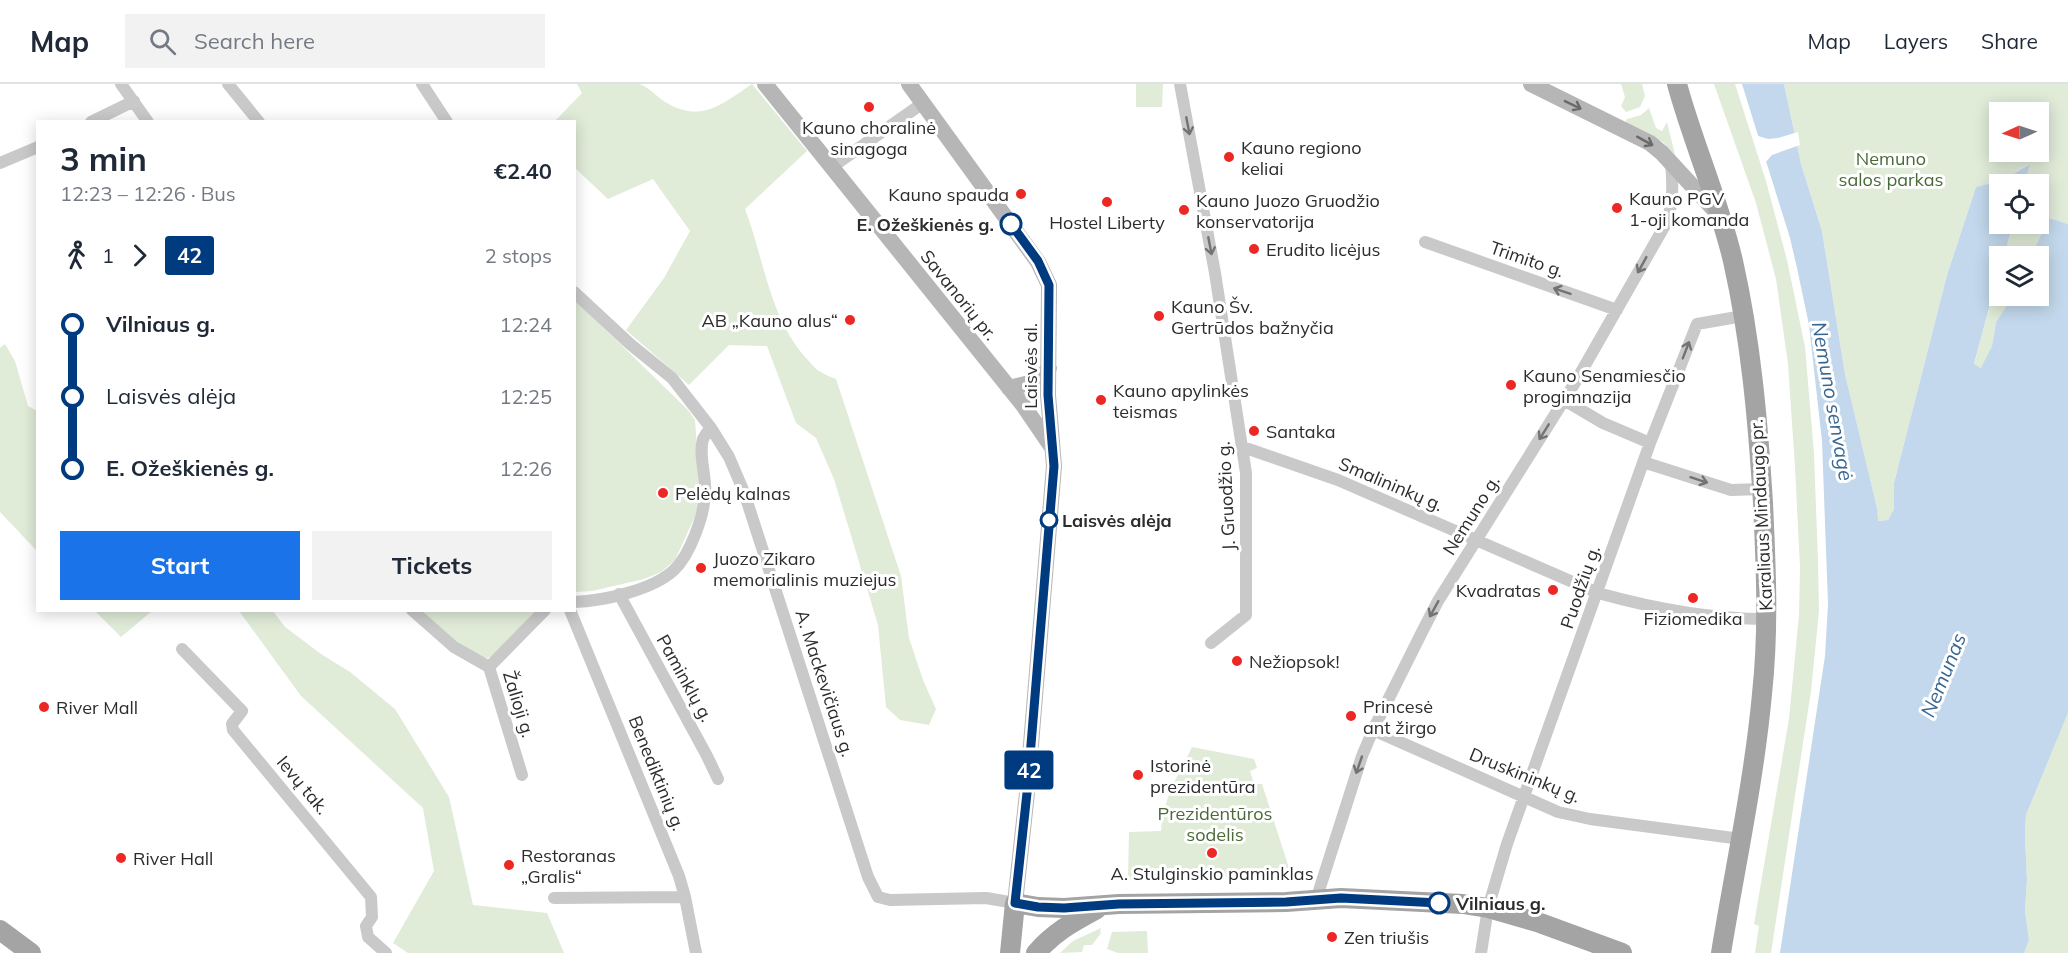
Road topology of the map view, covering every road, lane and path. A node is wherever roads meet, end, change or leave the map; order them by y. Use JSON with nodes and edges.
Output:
{"nodes":[{"id":1,"x":122,"y":84,"type":"edge"},
{"id":2,"x":228,"y":84,"type":"edge"},
{"id":3,"x":422,"y":84,"type":"edge"},
{"id":4,"x":765,"y":84,"type":"edge"},
{"id":5,"x":909,"y":84,"type":"edge"},
{"id":6,"x":1180,"y":84,"type":"edge"},
{"id":7,"x":1531,"y":84,"type":"edge"},
{"id":8,"x":1677,"y":84,"type":"edge"},
{"id":9,"x":134,"y":101,"type":"junction"},
{"id":10,"x":923,"y":103,"type":"junction"},
{"id":11,"x":95,"y":120,"type":"edge"},
{"id":12,"x":147,"y":120,"type":"edge"},
{"id":13,"x":257,"y":120,"type":"edge"},
{"id":14,"x":441,"y":120,"type":"edge"},
{"id":15,"x":36,"y":148,"type":"edge"},
{"id":16,"x":1671,"y":162,"type":"junction"},
{"id":17,"x":0,"y":163,"type":"edge"},
{"id":18,"x":832,"y":167,"type":"junction"},
{"id":19,"x":1719,"y":215,"type":"junction"},
{"id":20,"x":1425,"y":242,"type":"dead end"},
{"id":21,"x":576,"y":294,"type":"edge"},
{"id":22,"x":1617,"y":310,"type":"junction"},
{"id":23,"x":1743,"y":316,"type":"junction"},
{"id":24,"x":1049,"y":368,"type":"junction"},
{"id":25,"x":1009,"y":388,"type":"junction"},
{"id":26,"x":1564,"y":400,"type":"junction"},
{"id":27,"x":711,"y":428,"type":"junction"},
{"id":28,"x":1650,"y":443,"type":"junction"},
{"id":29,"x":1052,"y":447,"type":"junction"},
{"id":30,"x":1243,"y":447,"type":"junction"},
{"id":31,"x":1643,"y":462,"type":"junction"},
{"id":32,"x":1762,"y":489,"type":"junction"},
{"id":33,"x":1476,"y":541,"type":"junction"},
{"id":34,"x":1598,"y":593,"type":"junction"},
{"id":35,"x":619,"y":594,"type":"junction"},
{"id":36,"x":576,"y":602,"type":"edge"},
{"id":37,"x":414,"y":612,"type":"edge"},
{"id":38,"x":543,"y":612,"type":"edge"},
{"id":39,"x":571,"y":612,"type":"edge"},
{"id":40,"x":1766,"y":619,"type":"junction"},
{"id":41,"x":1211,"y":643,"type":"dead end"},
{"id":42,"x":182,"y":649,"type":"dead end"},
{"id":43,"x":489,"y":667,"type":"junction"},
{"id":44,"x":1372,"y":730,"type":"junction"},
{"id":45,"x":522,"y":775,"type":"dead end"},
{"id":46,"x":718,"y":779,"type":"dead end"},
{"id":47,"x":1523,"y":798,"type":"junction"},
{"id":48,"x":1741,"y":839,"type":"junction"},
{"id":49,"x":685,"y":897,"type":"junction"},
{"id":50,"x":554,"y":898,"type":"dead end"},
{"id":51,"x":1316,"y":900,"type":"junction"},
{"id":52,"x":1015,"y":903,"type":"junction"},
{"id":53,"x":1104,"y":906,"type":"junction"},
{"id":54,"x":1488,"y":908,"type":"junction"},
{"id":55,"x":0,"y":930,"type":"edge"},
{"id":56,"x":1481,"y":952,"type":"edge"},
{"id":57,"x":31,"y":953,"type":"edge"},
{"id":58,"x":386,"y":953,"type":"edge"},
{"id":59,"x":696,"y":953,"type":"edge"},
{"id":60,"x":1010,"y":953,"type":"edge"},
{"id":61,"x":1036,"y":953,"type":"edge"},
{"id":62,"x":1622,"y":953,"type":"edge"},
{"id":63,"x":1721,"y":953,"type":"edge"}],
"edges":[{"from":1,"to":9,"type":"street"},
{"from":2,"to":13,"type":"street"},
{"from":3,"to":14,"type":"street"},
{"from":4,"to":18,"type":"main road","name":"Savanorių pr."},
{"from":5,"to":10,"type":"main road"},
{"from":6,"to":30,"type":"street","name":"J. Gruodžio g.","one_way":true},
{"from":7,"to":16,"type":"main road","one_way":true},
{"from":8,"to":19,"type":"main road","name":"Karaliaus Mindaugo pr."},
{"from":9,"to":11,"type":"street"},
{"from":9,"to":12,"type":"street"},
{"from":10,"to":18,"type":"street"},
{"from":10,"to":24,"type":"main road","name":"Laisvės al."},
{"from":15,"to":17,"type":"street"},
{"from":16,"to":19,"type":"main road"},
{"from":16,"to":22,"type":"street","name":"Nemuno g.","one_way":true},
{"from":18,"to":25,"type":"main road","name":"Savanorių pr."},
{"from":19,"to":23,"type":"main road","name":"Karaliaus Mindaugo pr."},
{"from":22,"to":20,"type":"street","name":"Trimito g.","one_way":true},
{"from":21,"to":27,"type":"street","name":"A. Mackevičiaus g."},
{"from":22,"to":26,"type":"street","name":"Nemuno g."},
{"from":28,"to":23,"type":"street","name":"Puodžių g.","one_way":true},
{"from":23,"to":32,"type":"main road","name":"Karaliaus Mindaugo pr."},
{"from":24,"to":25,"type":"main road"},
{"from":24,"to":29,"type":"main road","name":"Laisvės al."},
{"from":25,"to":29,"type":"main road","name":"Savanorių pr."},
{"from":26,"to":28,"type":"street"},
{"from":26,"to":33,"type":"street","name":"Nemuno g.","one_way":true},
{"from":27,"to":35,"type":"street"},
{"from":27,"to":52,"type":"street","name":"A. Mackevičiaus g."},
{"from":28,"to":31,"type":"street","name":"Puodžių g."},
{"from":29,"to":52,"type":"main road","name":"Laisvės al."},
{"from":30,"to":33,"type":"street","name":"Smalininkų g."},
{"from":30,"to":41,"type":"street","name":"J. Gruodžio g."},
{"from":31,"to":32,"type":"street","one_way":true},
{"from":31,"to":34,"type":"street","name":"Puodžių g."},
{"from":32,"to":40,"type":"main road","name":"Karaliaus Mindaugo pr."},
{"from":33,"to":34,"type":"street","name":"Smalininkų g."},
{"from":33,"to":44,"type":"street","name":"Nemuno g.","one_way":true},
{"from":34,"to":40,"type":"street","name":"Smalininkų g."},
{"from":34,"to":47,"type":"street","name":"Puodžių g."},
{"from":35,"to":36,"type":"street"},
{"from":35,"to":46,"type":"street","name":"Paminklų g."},
{"from":37,"to":43,"type":"street","name":"Žalioji g."},
{"from":38,"to":43,"type":"street"},
{"from":39,"to":49,"type":"street","name":"Benediktinių g."},
{"from":40,"to":48,"type":"main road","name":"Karaliaus Mindaugo pr."},
{"from":42,"to":58,"type":"street","name":"Ievų tak."},
{"from":43,"to":45,"type":"street","name":"Žalioji g."},
{"from":44,"to":47,"type":"street","name":"Druskininkų g."},
{"from":44,"to":51,"type":"street","name":"Nemuno g.","one_way":true},
{"from":47,"to":48,"type":"street","name":"Druskininkų g."},
{"from":47,"to":54,"type":"street","name":"Puodžių g."},
{"from":48,"to":63,"type":"main road","name":"Karaliaus Mindaugo pr."},
{"from":49,"to":50,"type":"street"},
{"from":49,"to":59,"type":"street","name":"Benediktinių g."},
{"from":51,"to":53,"type":"main road"},
{"from":51,"to":54,"type":"main road"},
{"from":52,"to":53,"type":"main road"},
{"from":52,"to":60,"type":"main road"},
{"from":53,"to":61,"type":"main road"},
{"from":54,"to":56,"type":"street","name":"Puodžių g."},
{"from":54,"to":62,"type":"main road"},
{"from":55,"to":57,"type":"main road"}]}
